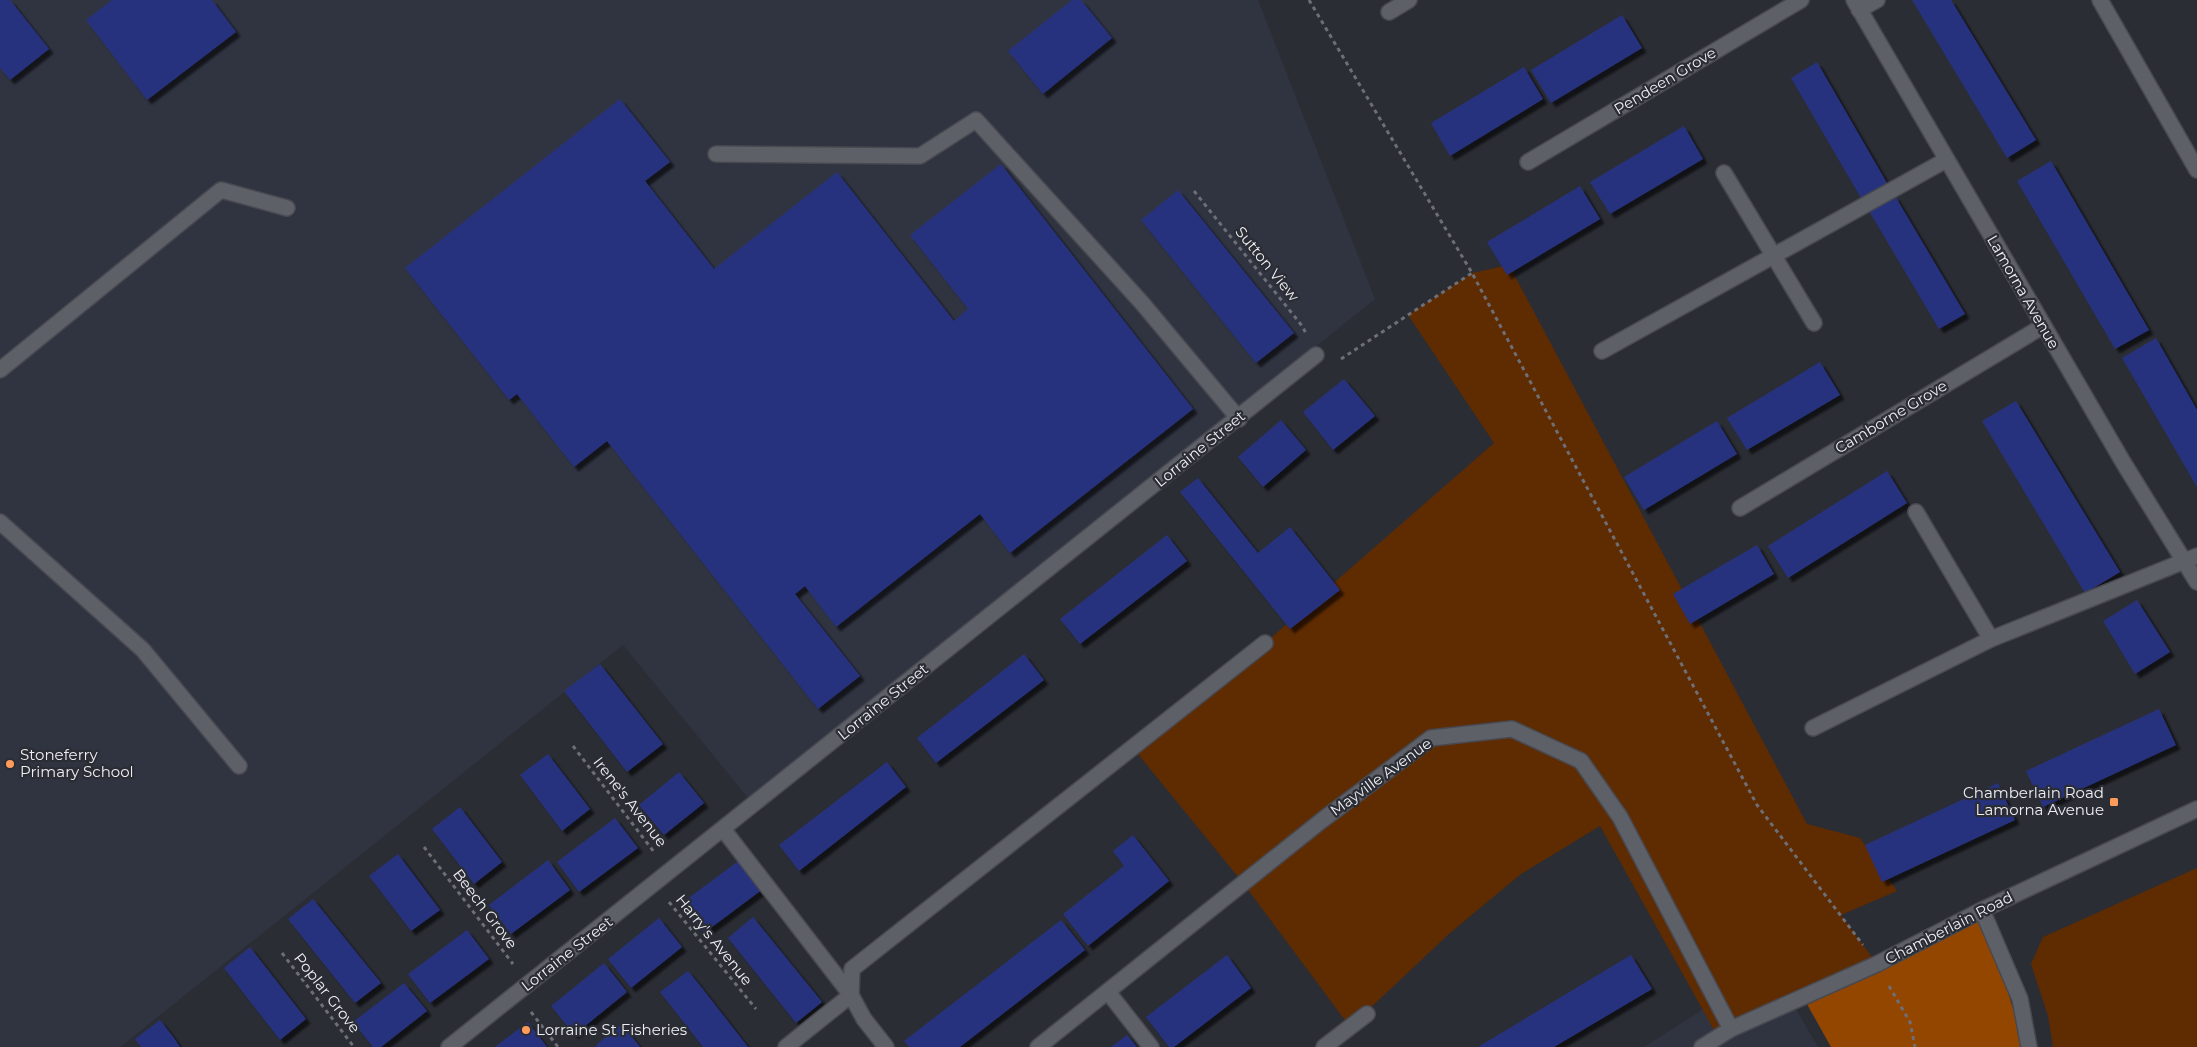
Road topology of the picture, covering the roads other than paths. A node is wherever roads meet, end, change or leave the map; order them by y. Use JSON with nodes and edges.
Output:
{"nodes":[{"id":1,"x":1409,"y":0,"type":"edge"},
{"id":2,"x":1801,"y":0,"type":"edge"},
{"id":3,"x":1876,"y":0,"type":"edge"},
{"id":4,"x":2100,"y":0,"type":"edge"},
{"id":5,"x":1856,"y":5,"type":"edge"},
{"id":6,"x":1389,"y":12,"type":"dead end"},
{"id":7,"x":716,"y":154,"type":"dead end"},
{"id":8,"x":1946,"y":160,"type":"junction"},
{"id":9,"x":1528,"y":162,"type":"dead end"},
{"id":10,"x":2197,"y":170,"type":"edge"},
{"id":11,"x":1724,"y":173,"type":"dead end"},
{"id":12,"x":287,"y":208,"type":"dead end"},
{"id":13,"x":1774,"y":256,"type":"junction"},
{"id":14,"x":1814,"y":323,"type":"dead end"},
{"id":15,"x":2043,"y":326,"type":"junction"},
{"id":16,"x":1602,"y":351,"type":"dead end"},
{"id":17,"x":1316,"y":355,"type":"road end"},
{"id":18,"x":0,"y":370,"type":"edge"},
{"id":19,"x":1239,"y":418,"type":"junction"},
{"id":20,"x":1740,"y":508,"type":"dead end"},
{"id":21,"x":1916,"y":512,"type":"dead end"},
{"id":22,"x":0,"y":522,"type":"edge"},
{"id":23,"x":2191,"y":559,"type":"edge"},
{"id":24,"x":2197,"y":582,"type":"edge"},
{"id":25,"x":1991,"y":639,"type":"junction"},
{"id":26,"x":1265,"y":643,"type":"dead end"},
{"id":27,"x":1813,"y":728,"type":"dead end"},
{"id":28,"x":239,"y":766,"type":"dead end"},
{"id":29,"x":2197,"y":809,"type":"edge"},
{"id":30,"x":723,"y":829,"type":"junction"},
{"id":31,"x":1982,"y":910,"type":"junction"},
{"id":32,"x":1108,"y":992,"type":"junction"},
{"id":33,"x":851,"y":994,"type":"junction"},
{"id":34,"x":1367,"y":1014,"type":"dead end"},
{"id":35,"x":1731,"y":1029,"type":"junction"},
{"id":36,"x":449,"y":1047,"type":"edge"},
{"id":37,"x":786,"y":1047,"type":"edge"},
{"id":38,"x":886,"y":1047,"type":"edge"},
{"id":39,"x":1038,"y":1047,"type":"edge"},
{"id":40,"x":1151,"y":1047,"type":"edge"},
{"id":41,"x":1324,"y":1047,"type":"edge"},
{"id":42,"x":1702,"y":1047,"type":"edge"},
{"id":43,"x":2029,"y":1047,"type":"edge"}],
"edges":[{"from":1,"to":6,"type":"street"},
{"from":2,"to":9,"type":"street","name":"Pendeen Grove"},
{"from":3,"to":5,"type":"street"},
{"from":4,"to":10,"type":"street"},
{"from":5,"to":8,"type":"street","name":"Lamorna Avenue"},
{"from":7,"to":19,"type":"street"},
{"from":8,"to":13,"type":"street"},
{"from":8,"to":15,"type":"street","name":"Lamorna Avenue"},
{"from":11,"to":13,"type":"street"},
{"from":12,"to":18,"type":"street"},
{"from":13,"to":14,"type":"street"},
{"from":13,"to":16,"type":"street"},
{"from":15,"to":20,"type":"street","name":"Camborne Grove"},
{"from":15,"to":23,"type":"street","name":"Lamorna Avenue"},
{"from":17,"to":19,"type":"street","name":"Lorraine Street"},
{"from":19,"to":30,"type":"street","name":"Lorraine Street"},
{"from":21,"to":25,"type":"street"},
{"from":22,"to":28,"type":"street"},
{"from":23,"to":24,"type":"street","name":"Lamorna Avenue"},
{"from":23,"to":25,"type":"street"},
{"from":25,"to":27,"type":"street"},
{"from":26,"to":33,"type":"street"},
{"from":29,"to":31,"type":"street","name":"Chamberlain Road"},
{"from":30,"to":33,"type":"street"},
{"from":30,"to":36,"type":"street","name":"Lorraine Street"},
{"from":31,"to":35,"type":"street","name":"Chamberlain Road"},
{"from":31,"to":43,"type":"street"},
{"from":32,"to":35,"type":"street","name":"Mayville Avenue"},
{"from":32,"to":39,"type":"street","name":"Mayville Avenue"},
{"from":32,"to":40,"type":"street"},
{"from":33,"to":37,"type":"street"},
{"from":33,"to":38,"type":"street"},
{"from":34,"to":41,"type":"street"},
{"from":35,"to":42,"type":"street","name":"Chamberlain Road"}]}
